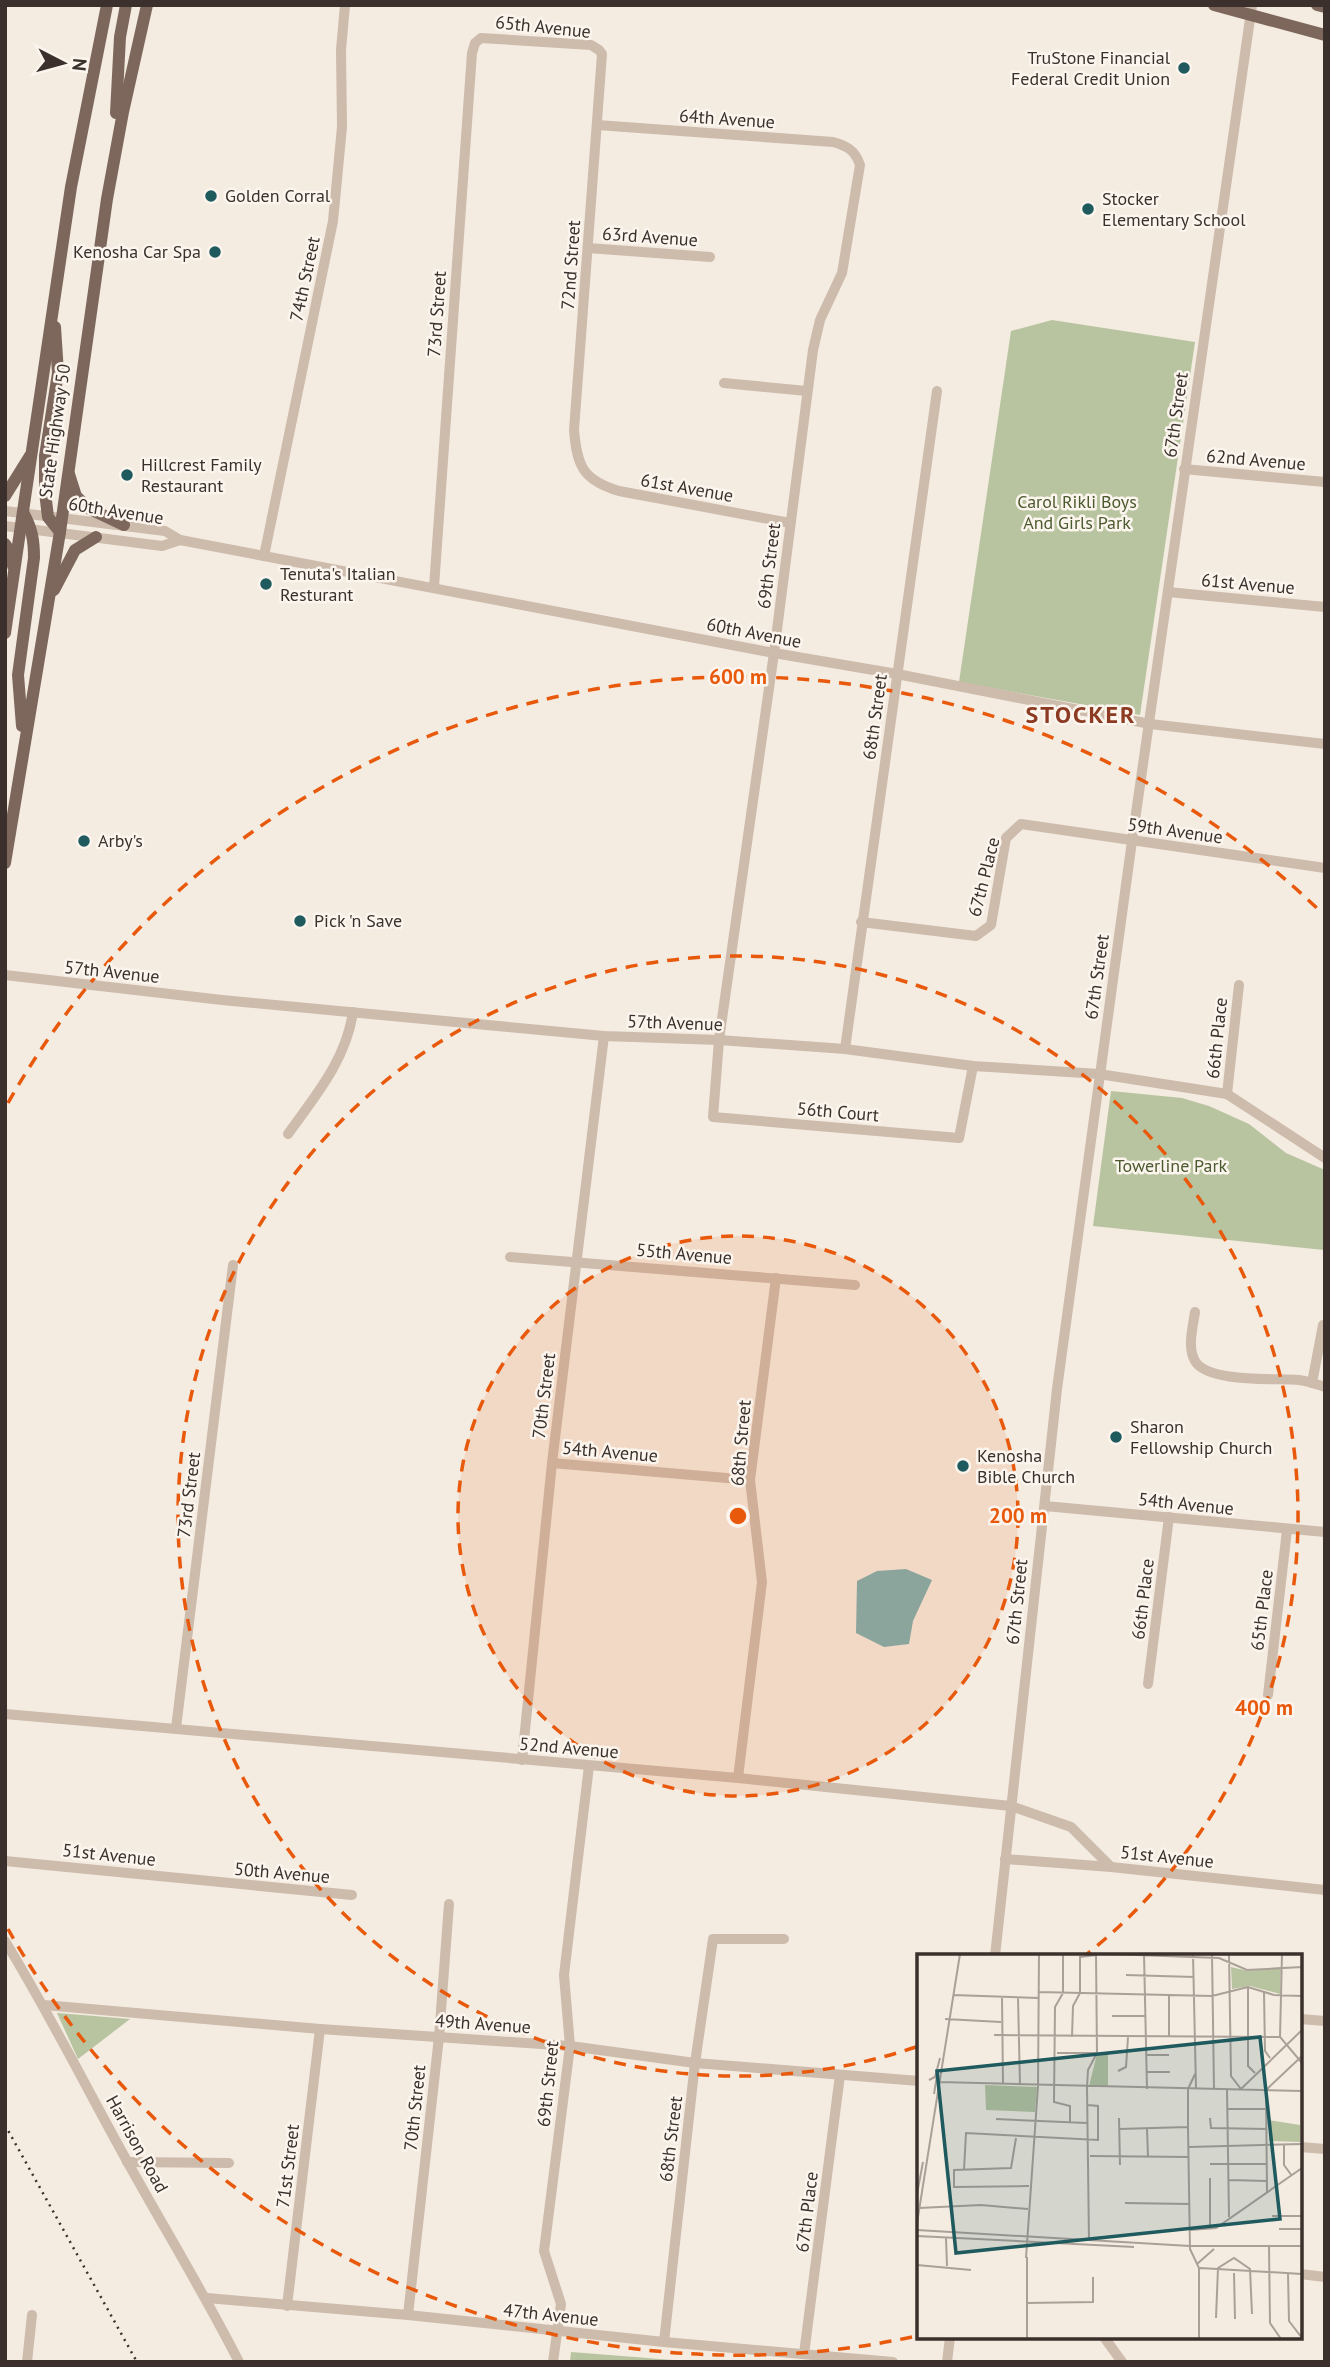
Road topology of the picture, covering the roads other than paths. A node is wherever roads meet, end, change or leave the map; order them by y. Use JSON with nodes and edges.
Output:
{"nodes":[{"id":1,"x":107,"y":5,"type":"edge"},
{"id":2,"x":126,"y":5,"type":"edge"},
{"id":3,"x":147,"y":5,"type":"edge"},
{"id":4,"x":345,"y":5,"type":"edge"},
{"id":5,"x":1214,"y":5,"type":"edge"},
{"id":6,"x":1317,"y":5,"type":"edge"},
{"id":7,"x":1325,"y":7,"type":"edge"},
{"id":8,"x":1251,"y":10,"type":"edge"},
{"id":9,"x":1324,"y":35,"type":"edge"},
{"id":10,"x":475,"y":43,"type":"joint"},
{"id":11,"x":602,"y":60,"type":"joint"},
{"id":12,"x":597,"y":125,"type":"junction"},
{"id":13,"x":853,"y":151,"type":"joint"},
{"id":14,"x":114,"y":162,"type":"junction"},
{"id":15,"x":588,"y":248,"type":"junction"},
{"id":16,"x":710,"y":257,"type":"dead end"},
{"id":17,"x":54,"y":302,"type":"junction"},
{"id":18,"x":724,"y":383,"type":"dead end"},
{"id":19,"x":937,"y":390,"type":"dead end"},
{"id":20,"x":807,"y":391,"type":"junction"},
{"id":21,"x":32,"y":453,"type":"junction"},
{"id":22,"x":67,"y":468,"type":"junction"},
{"id":23,"x":1184,"y":470,"type":"junction"},
{"id":24,"x":585,"y":471,"type":"joint"},
{"id":25,"x":1325,"y":482,"type":"edge"},
{"id":26,"x":5,"y":496,"type":"edge"},
{"id":27,"x":5,"y":512,"type":"edge"},
{"id":28,"x":23,"y":513,"type":"junction"},
{"id":29,"x":55,"y":517,"type":"junction"},
{"id":30,"x":790,"y":523,"type":"junction"},
{"id":31,"x":124,"y":525,"type":"junction"},
{"id":32,"x":5,"y":526,"type":"edge"},
{"id":33,"x":27,"y":528,"type":"junction"},
{"id":34,"x":60,"y":533,"type":"junction"},
{"id":35,"x":96,"y":537,"type":"junction"},
{"id":36,"x":180,"y":540,"type":"junction"},
{"id":37,"x":5,"y":544,"type":"edge"},
{"id":38,"x":264,"y":556,"type":"junction"},
{"id":39,"x":14,"y":574,"type":"junction"},
{"id":40,"x":434,"y":587,"type":"junction"},
{"id":41,"x":1168,"y":592,"type":"junction"},
{"id":42,"x":1325,"y":607,"type":"edge"},
{"id":43,"x":46,"y":610,"type":"junction"},
{"id":44,"x":5,"y":633,"type":"edge"},
{"id":45,"x":774,"y":653,"type":"junction"},
{"id":46,"x":897,"y":674,"type":"junction"},
{"id":47,"x":1150,"y":724,"type":"junction"},
{"id":48,"x":1325,"y":744,"type":"edge"},
{"id":49,"x":23,"y":747,"type":"junction"},
{"id":50,"x":1021,"y":824,"type":"joint"},
{"id":51,"x":1132,"y":841,"type":"junction"},
{"id":52,"x":5,"y":863,"type":"edge"},
{"id":53,"x":1325,"y":868,"type":"edge"},
{"id":54,"x":861,"y":922,"type":"junction"},
{"id":55,"x":5,"y":975,"type":"edge"},
{"id":56,"x":1239,"y":985,"type":"dead end"},
{"id":57,"x":353,"y":1012,"type":"junction"},
{"id":58,"x":604,"y":1036,"type":"junction"},
{"id":59,"x":719,"y":1040,"type":"junction"},
{"id":60,"x":845,"y":1049,"type":"junction"},
{"id":61,"x":973,"y":1066,"type":"junction"},
{"id":62,"x":1099,"y":1074,"type":"junction"},
{"id":63,"x":1227,"y":1094,"type":"junction"},
{"id":64,"x":713,"y":1117,"type":"joint"},
{"id":65,"x":288,"y":1134,"type":"dead end"},
{"id":66,"x":1325,"y":1158,"type":"edge"},
{"id":67,"x":510,"y":1257,"type":"dead end"},
{"id":68,"x":575,"y":1261,"type":"junction"},
{"id":69,"x":233,"y":1265,"type":"dead end"},
{"id":70,"x":776,"y":1278,"type":"junction"},
{"id":71,"x":855,"y":1284,"type":"dead end"},
{"id":72,"x":1195,"y":1312,"type":"dead end"},
{"id":73,"x":1323,"y":1325,"type":"dead end"},
{"id":74,"x":1312,"y":1383,"type":"junction"},
{"id":75,"x":1325,"y":1387,"type":"edge"},
{"id":76,"x":552,"y":1463,"type":"junction"},
{"id":77,"x":750,"y":1480,"type":"junction"},
{"id":78,"x":1045,"y":1506,"type":"junction"},
{"id":79,"x":1169,"y":1517,"type":"junction"},
{"id":80,"x":1287,"y":1530,"type":"junction"},
{"id":81,"x":1325,"y":1532,"type":"edge"},
{"id":82,"x":1148,"y":1684,"type":"dead end"},
{"id":83,"x":1268,"y":1695,"type":"dead end"},
{"id":84,"x":5,"y":1714,"type":"edge"},
{"id":85,"x":176,"y":1728,"type":"junction"},
{"id":86,"x":522,"y":1760,"type":"junction"},
{"id":87,"x":589,"y":1766,"type":"junction"},
{"id":88,"x":738,"y":1778,"type":"junction"},
{"id":89,"x":1011,"y":1806,"type":"junction"},
{"id":90,"x":1005,"y":1859,"type":"junction"},
{"id":91,"x":5,"y":1861,"type":"edge"},
{"id":92,"x":1111,"y":1867,"type":"junction"},
{"id":93,"x":210,"y":1881,"type":"joint"},
{"id":94,"x":1325,"y":1890,"type":"edge"},
{"id":95,"x":352,"y":1895,"type":"dead end"},
{"id":96,"x":449,"y":1904,"type":"dead end"},
{"id":97,"x":785,"y":1939,"type":"dead end"},
{"id":98,"x":5,"y":1941,"type":"edge"},
{"id":99,"x":995,"y":1954,"type":"edge"},
{"id":100,"x":44,"y":2005,"type":"junction"},
{"id":101,"x":1302,"y":2019,"type":"edge"},
{"id":102,"x":1325,"y":2021,"type":"edge"},
{"id":103,"x":320,"y":2029,"type":"junction"},
{"id":104,"x":439,"y":2037,"type":"junction"},
{"id":105,"x":570,"y":2046,"type":"junction"},
{"id":106,"x":695,"y":2063,"type":"junction"},
{"id":107,"x":840,"y":2075,"type":"junction"},
{"id":108,"x":917,"y":2081,"type":"edge"},
{"id":109,"x":1302,"y":2147,"type":"edge"},
{"id":110,"x":1325,"y":2149,"type":"edge"},
{"id":111,"x":127,"y":2162,"type":"junction"},
{"id":112,"x":229,"y":2163,"type":"dead end"},
{"id":113,"x":1302,"y":2274,"type":"edge"},
{"id":114,"x":1325,"y":2277,"type":"edge"},
{"id":115,"x":207,"y":2298,"type":"junction"},
{"id":116,"x":287,"y":2306,"type":"junction"},
{"id":117,"x":32,"y":2315,"type":"dead end"},
{"id":118,"x":408,"y":2315,"type":"junction"},
{"id":119,"x":557,"y":2331,"type":"junction"},
{"id":120,"x":950,"y":2339,"type":"edge"},
{"id":121,"x":1105,"y":2339,"type":"edge"},
{"id":122,"x":664,"y":2342,"type":"junction"},
{"id":123,"x":804,"y":2354,"type":"junction"},
{"id":124,"x":27,"y":2362,"type":"edge"},
{"id":125,"x":239,"y":2362,"type":"edge"},
{"id":126,"x":552,"y":2362,"type":"edge"},
{"id":127,"x":893,"y":2362,"type":"edge"},
{"id":128,"x":947,"y":2362,"type":"edge"},
{"id":129,"x":1122,"y":2362,"type":"edge"}],
"edges":[{"from":1,"to":17,"type":"main road","name":"State Highway 50"},
{"from":2,"to":14,"type":"main road"},
{"from":3,"to":14,"type":"main road","name":"State Highway 50"},
{"from":4,"to":38,"type":"street","name":"74th Street"},
{"from":5,"to":8,"type":"main road"},
{"from":6,"to":7,"type":"main road"},
{"from":8,"to":9,"type":"main road"},
{"from":8,"to":23,"type":"street","name":"67th Street"},
{"from":10,"to":11,"type":"street","name":"65th Avenue"},
{"from":10,"to":40,"type":"street","name":"73rd Street"},
{"from":11,"to":12,"type":"street","name":"72nd Street"},
{"from":12,"to":13,"type":"street","name":"64th Avenue"},
{"from":12,"to":15,"type":"street","name":"72nd Street"},
{"from":13,"to":20,"type":"street","name":"69th Street"},
{"from":14,"to":22,"type":"main road","name":"State Highway 50"},
{"from":15,"to":16,"type":"street","name":"63rd Avenue"},
{"from":15,"to":24,"type":"street","name":"72nd Street"},
{"from":17,"to":21,"type":"main road","name":"State Highway 50"},
{"from":17,"to":29,"type":"main road"},
{"from":18,"to":20,"type":"street"},
{"from":19,"to":46,"type":"street","name":"68th Street"},
{"from":20,"to":30,"type":"street","name":"69th Street"},
{"from":21,"to":26,"type":"main road"},
{"from":21,"to":28,"type":"main road","name":"State Highway 50"},
{"from":22,"to":29,"type":"main road","name":"State Highway 50"},
{"from":22,"to":31,"type":"main road"},
{"from":23,"to":25,"type":"street","name":"62nd Avenue"},
{"from":23,"to":41,"type":"street","name":"67th Street"},
{"from":24,"to":30,"type":"street","name":"61st Avenue"},
{"from":27,"to":28,"type":"street","name":"60th Avenue"},
{"from":28,"to":29,"type":"street","name":"60th Avenue"},
{"from":28,"to":33,"type":"main road","name":"State Highway 50"},
{"from":29,"to":31,"type":"street","name":"60th Avenue"},
{"from":29,"to":34,"type":"main road"},
{"from":30,"to":45,"type":"street","name":"69th Street"},
{"from":31,"to":36,"type":"street","name":"60th Avenue"},
{"from":32,"to":33,"type":"street","name":"60th Avenue"},
{"from":33,"to":34,"type":"street","name":"60th Avenue"},
{"from":33,"to":39,"type":"main road","name":"State Highway 50"},
{"from":33,"to":49,"type":"main road"},
{"from":34,"to":35,"type":"street","name":"60th Avenue"},
{"from":34,"to":43,"type":"main road"},
{"from":35,"to":36,"type":"street","name":"60th Avenue"},
{"from":35,"to":43,"type":"main road"},
{"from":36,"to":38,"type":"street","name":"60th Avenue"},
{"from":37,"to":39,"type":"main road"},
{"from":38,"to":40,"type":"street","name":"60th Avenue"},
{"from":39,"to":44,"type":"main road","name":"State Highway 50"},
{"from":40,"to":45,"type":"street","name":"60th Avenue"},
{"from":41,"to":42,"type":"street","name":"61st Avenue"},
{"from":41,"to":47,"type":"street","name":"67th Street"},
{"from":43,"to":49,"type":"main road"},
{"from":45,"to":46,"type":"street","name":"60th Avenue"},
{"from":45,"to":59,"type":"street","name":"69th Street"},
{"from":46,"to":47,"type":"street","name":"60th Avenue"},
{"from":46,"to":54,"type":"street","name":"68th Street"},
{"from":47,"to":48,"type":"street","name":"60th Avenue"},
{"from":47,"to":51,"type":"street","name":"67th Street"},
{"from":49,"to":52,"type":"main road"},
{"from":50,"to":51,"type":"street","name":"59th Avenue"},
{"from":50,"to":54,"type":"street","name":"67th Place"},
{"from":51,"to":53,"type":"street","name":"59th Avenue"},
{"from":51,"to":62,"type":"street","name":"67th Street"},
{"from":54,"to":60,"type":"street","name":"68th Street"},
{"from":55,"to":57,"type":"street","name":"57th Avenue"},
{"from":56,"to":63,"type":"street","name":"66th Place"},
{"from":57,"to":58,"type":"street","name":"57th Avenue"},
{"from":57,"to":65,"type":"street"},
{"from":58,"to":59,"type":"street","name":"57th Avenue"},
{"from":58,"to":68,"type":"street","name":"70th Street"},
{"from":59,"to":60,"type":"street","name":"57th Avenue"},
{"from":59,"to":64,"type":"street","name":"69th Street"},
{"from":60,"to":61,"type":"street","name":"57th Avenue"},
{"from":61,"to":62,"type":"street","name":"57th Avenue"},
{"from":61,"to":64,"type":"street","name":"56th Court"},
{"from":62,"to":63,"type":"street","name":"57th Avenue"},
{"from":62,"to":78,"type":"street","name":"67th Street"},
{"from":63,"to":66,"type":"street","name":"57th Avenue"},
{"from":67,"to":68,"type":"street","name":"55th Avenue"},
{"from":68,"to":70,"type":"street","name":"55th Avenue"},
{"from":68,"to":76,"type":"street","name":"70th Street"},
{"from":69,"to":85,"type":"street","name":"73rd Street"},
{"from":70,"to":71,"type":"street","name":"55th Avenue"},
{"from":70,"to":77,"type":"street","name":"68th Street"},
{"from":72,"to":74,"type":"street"},
{"from":73,"to":74,"type":"street"},
{"from":74,"to":75,"type":"street"},
{"from":76,"to":77,"type":"street","name":"54th Avenue"},
{"from":76,"to":86,"type":"street","name":"70th Street"},
{"from":77,"to":88,"type":"street","name":"68th Street"},
{"from":78,"to":79,"type":"street","name":"54th Avenue"},
{"from":78,"to":89,"type":"street","name":"67th Street"},
{"from":79,"to":80,"type":"street","name":"54th Avenue"},
{"from":79,"to":82,"type":"street","name":"66th Place"},
{"from":80,"to":81,"type":"street","name":"54th Avenue"},
{"from":80,"to":83,"type":"street","name":"65th Place"},
{"from":84,"to":85,"type":"street","name":"52nd Avenue"},
{"from":85,"to":86,"type":"street","name":"52nd Avenue"},
{"from":86,"to":87,"type":"street","name":"52nd Avenue"},
{"from":87,"to":88,"type":"street","name":"52nd Avenue"},
{"from":87,"to":105,"type":"street","name":"69th Street"},
{"from":88,"to":89,"type":"street","name":"52nd Avenue"},
{"from":89,"to":90,"type":"street","name":"67th Street"},
{"from":89,"to":92,"type":"street","name":"52nd Avenue"},
{"from":90,"to":92,"type":"street","name":"51st Avenue"},
{"from":90,"to":99,"type":"street","name":"67th Street"},
{"from":91,"to":93,"type":"street","name":"51st Avenue"},
{"from":92,"to":94,"type":"street","name":"51st Avenue"},
{"from":93,"to":95,"type":"street","name":"50th Avenue"},
{"from":96,"to":104,"type":"street","name":"70th Street"},
{"from":97,"to":106,"type":"street","name":"68th Street"},
{"from":98,"to":100,"type":"street","name":"Harrison Road"},
{"from":100,"to":103,"type":"street","name":"49th Avenue"},
{"from":100,"to":111,"type":"street","name":"Harrison Road"},
{"from":101,"to":102,"type":"street"},
{"from":103,"to":104,"type":"street","name":"49th Avenue"},
{"from":103,"to":116,"type":"street","name":"71st Street"},
{"from":104,"to":105,"type":"street","name":"49th Avenue"},
{"from":104,"to":118,"type":"street","name":"70th Street"},
{"from":105,"to":106,"type":"street","name":"49th Avenue"},
{"from":105,"to":119,"type":"street","name":"69th Street"},
{"from":106,"to":107,"type":"street","name":"49th Avenue"},
{"from":106,"to":122,"type":"street","name":"68th Street"},
{"from":107,"to":108,"type":"street","name":"49th Avenue"},
{"from":107,"to":123,"type":"street","name":"67th Place"},
{"from":109,"to":110,"type":"street"},
{"from":111,"to":112,"type":"street"},
{"from":111,"to":115,"type":"street","name":"Harrison Road"},
{"from":113,"to":114,"type":"street"},
{"from":115,"to":116,"type":"street","name":"47th Avenue"},
{"from":115,"to":125,"type":"street","name":"Harrison Road"},
{"from":116,"to":118,"type":"street","name":"47th Avenue"},
{"from":117,"to":124,"type":"street"},
{"from":118,"to":119,"type":"street","name":"47th Avenue"},
{"from":119,"to":122,"type":"street","name":"47th Avenue"},
{"from":119,"to":126,"type":"street","name":"69th Street"},
{"from":120,"to":128,"type":"street"},
{"from":121,"to":129,"type":"street"},
{"from":122,"to":123,"type":"street","name":"47th Avenue"},
{"from":123,"to":127,"type":"street","name":"47th Avenue"}]}
